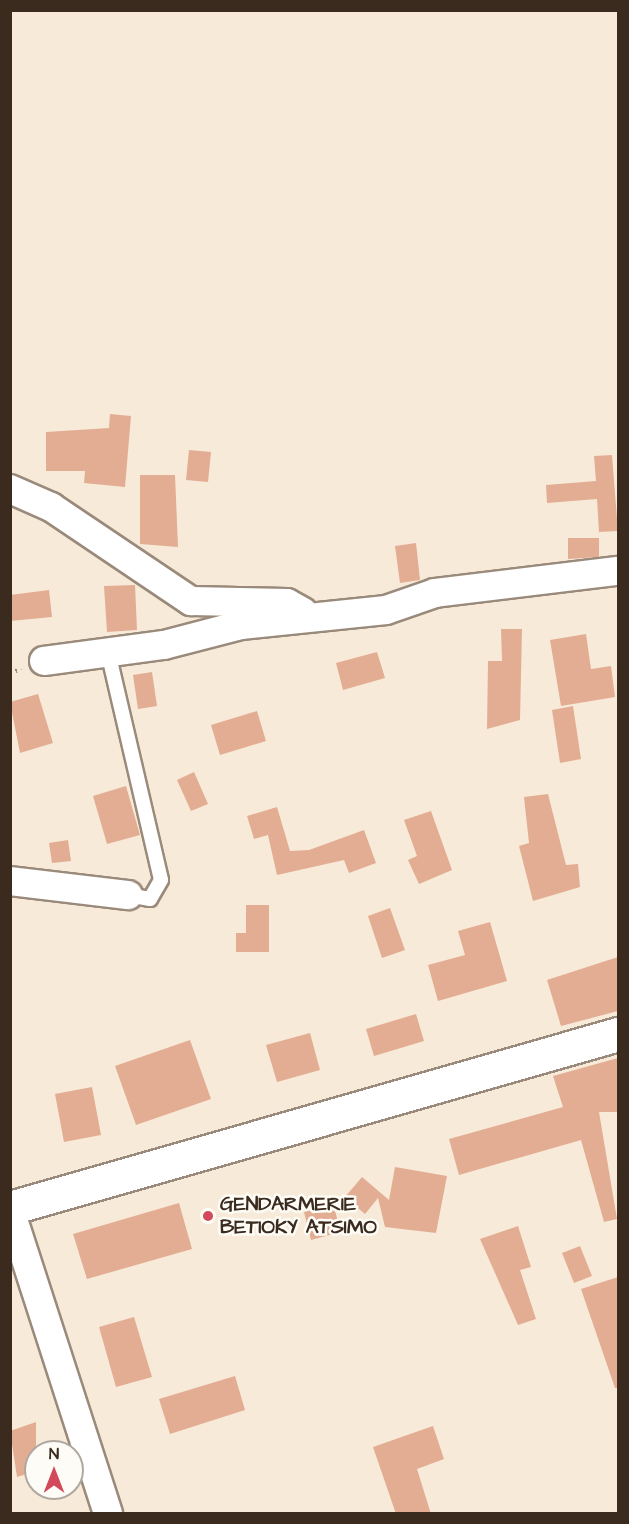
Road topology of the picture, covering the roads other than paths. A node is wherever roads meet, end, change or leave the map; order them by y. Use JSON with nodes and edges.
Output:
{"nodes":[{"id":1,"x":10,"y":489,"type":"edge"},
{"id":2,"x":618,"y":571,"type":"edge"},
{"id":3,"x":316,"y":619,"type":"junction"},
{"id":4,"x":108,"y":652,"type":"junction"},
{"id":5,"x":44,"y":661,"type":"dead end"},
{"id":6,"x":10,"y":881,"type":"edge"},
{"id":7,"x":128,"y":895,"type":"joint"},
{"id":8,"x":618,"y":1034,"type":"edge"},
{"id":9,"x":10,"y":1209,"type":"edge"},
{"id":10,"x":108,"y":1514,"type":"edge"}],
"edges":[{"from":1,"to":3,"type":"street"},
{"from":2,"to":3,"type":"street"},
{"from":3,"to":4,"type":"street"},
{"from":4,"to":5,"type":"street"},
{"from":4,"to":7,"type":"lane"},
{"from":6,"to":7,"type":"street"},
{"from":8,"to":9,"type":"main road"},
{"from":9,"to":10,"type":"street"}]}
